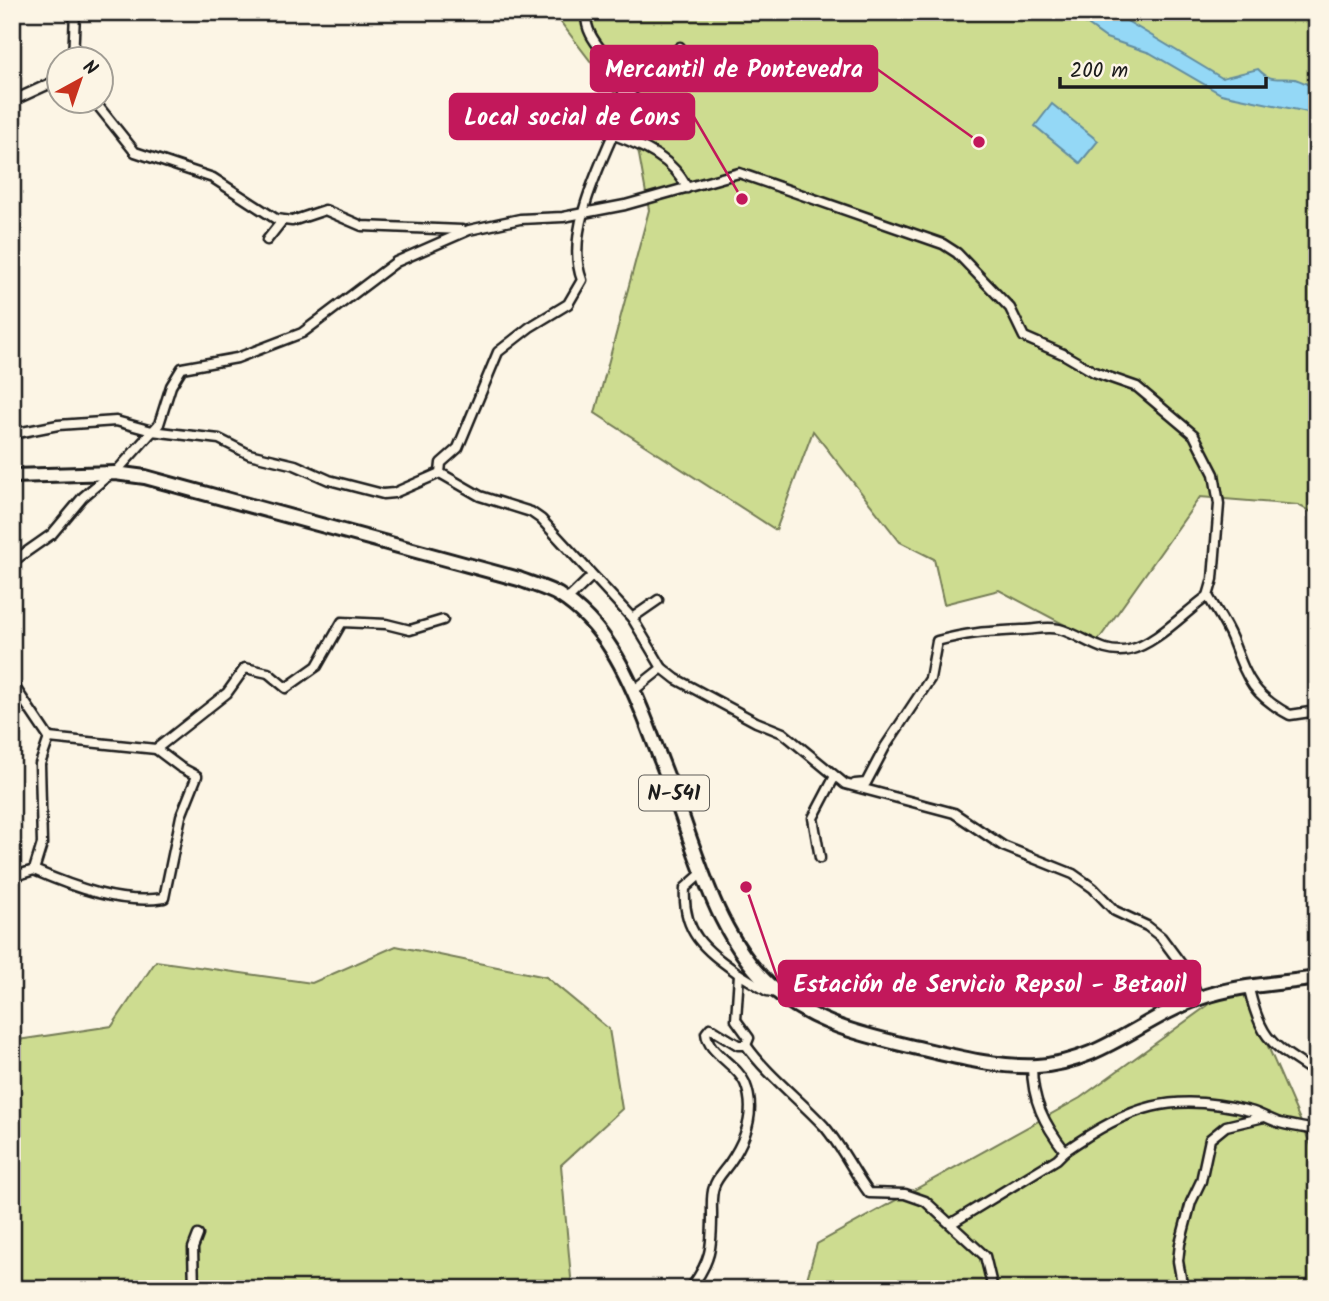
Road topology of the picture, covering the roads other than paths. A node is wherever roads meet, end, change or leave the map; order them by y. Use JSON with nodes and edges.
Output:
{"nodes":[{"id":1,"x":75,"y":12,"type":"edge"},
{"id":2,"x":586,"y":12,"type":"edge"},
{"id":3,"x":74,"y":46,"type":"edge"},
{"id":4,"x":680,"y":47,"type":"dead end"},
{"id":5,"x":46,"y":85,"type":"edge"},
{"id":6,"x":625,"y":97,"type":"junction"},
{"id":7,"x":12,"y":101,"type":"edge"},
{"id":8,"x":106,"y":116,"type":"edge"},
{"id":9,"x":614,"y":135,"type":"junction"},
{"id":10,"x":687,"y":188,"type":"junction"},
{"id":11,"x":583,"y":213,"type":"junction"},
{"id":12,"x":282,"y":221,"type":"junction"},
{"id":13,"x":469,"y":230,"type":"junction"},
{"id":14,"x":267,"y":240,"type":"dead end"},
{"id":15,"x":152,"y":431,"type":"junction"},
{"id":16,"x":12,"y":434,"type":"edge"},
{"id":17,"x":112,"y":473,"type":"junction"},
{"id":18,"x":440,"y":473,"type":"junction"},
{"id":19,"x":12,"y":476,"type":"edge"},
{"id":20,"x":12,"y":562,"type":"edge"},
{"id":21,"x":592,"y":576,"type":"junction"},
{"id":22,"x":1208,"y":596,"type":"junction"},
{"id":23,"x":658,"y":600,"type":"dead end"},
{"id":24,"x":566,"y":601,"type":"junction"},
{"id":25,"x":632,"y":618,"type":"junction"},
{"id":26,"x":443,"y":620,"type":"dead end"},
{"id":27,"x":662,"y":668,"type":"junction"},
{"id":28,"x":12,"y":683,"type":"edge"},
{"id":29,"x":633,"y":691,"type":"junction"},
{"id":30,"x":1317,"y":711,"type":"edge"},
{"id":31,"x":48,"y":738,"type":"junction"},
{"id":32,"x":156,"y":749,"type":"junction"},
{"id":33,"x":834,"y":778,"type":"junction"},
{"id":34,"x":845,"y":784,"type":"junction"},
{"id":35,"x":820,"y":858,"type":"dead end"},
{"id":36,"x":34,"y":870,"type":"junction"},
{"id":37,"x":702,"y":873,"type":"junction"},
{"id":38,"x":12,"y":877,"type":"edge"},
{"id":39,"x":739,"y":974,"type":"junction"},
{"id":40,"x":1317,"y":978,"type":"edge"},
{"id":41,"x":1249,"y":989,"type":"junction"},
{"id":42,"x":777,"y":993,"type":"junction"},
{"id":43,"x":1199,"y":998,"type":"junction"},
{"id":44,"x":746,"y":1045,"type":"junction"},
{"id":45,"x":1032,"y":1066,"type":"junction"},
{"id":46,"x":1317,"y":1074,"type":"edge"},
{"id":47,"x":1264,"y":1117,"type":"junction"},
{"id":48,"x":1317,"y":1130,"type":"edge"},
{"id":49,"x":1065,"y":1151,"type":"junction"},
{"id":50,"x":951,"y":1223,"type":"junction"},
{"id":51,"x":198,"y":1235,"type":"dead end"},
{"id":52,"x":194,"y":1289,"type":"edge"},
{"id":53,"x":690,"y":1289,"type":"edge"},
{"id":54,"x":993,"y":1289,"type":"edge"},
{"id":55,"x":1183,"y":1289,"type":"edge"}],
"edges":[{"from":1,"to":3,"type":"street"},
{"from":2,"to":6,"type":"street"},
{"from":4,"to":6,"type":"street"},
{"from":5,"to":7,"type":"street"},
{"from":6,"to":9,"type":"street"},
{"from":8,"to":12,"type":"street"},
{"from":9,"to":10,"type":"street"},
{"from":9,"to":11,"type":"street"},
{"from":10,"to":11,"type":"street"},
{"from":10,"to":22,"type":"street"},
{"from":11,"to":13,"type":"street"},
{"from":11,"to":18,"type":"street"},
{"from":12,"to":13,"type":"street"},
{"from":12,"to":14,"type":"street"},
{"from":13,"to":15,"type":"street"},
{"from":15,"to":16,"type":"street"},
{"from":15,"to":17,"type":"street"},
{"from":15,"to":18,"type":"street"},
{"from":17,"to":19,"type":"highway","number":"N-541"},
{"from":17,"to":20,"type":"street"},
{"from":17,"to":24,"type":"highway","number":"N-541"},
{"from":18,"to":21,"type":"street"},
{"from":21,"to":24,"type":"street"},
{"from":21,"to":25,"type":"street"},
{"from":22,"to":30,"type":"street"},
{"from":22,"to":34,"type":"street"},
{"from":23,"to":25,"type":"street"},
{"from":24,"to":29,"type":"highway","number":"N-541"},
{"from":25,"to":27,"type":"street"},
{"from":26,"to":32,"type":"street"},
{"from":27,"to":29,"type":"street"},
{"from":27,"to":33,"type":"street"},
{"from":28,"to":31,"type":"street"},
{"from":29,"to":37,"type":"highway","number":"N-541"},
{"from":31,"to":32,"type":"street"},
{"from":31,"to":36,"type":"street"},
{"from":32,"to":36,"type":"street"},
{"from":33,"to":34,"type":"street"},
{"from":33,"to":35,"type":"street"},
{"from":34,"to":43,"type":"street"},
{"from":36,"to":38,"type":"street"},
{"from":37,"to":39,"type":"street"},
{"from":37,"to":42,"type":"highway","number":"N-541"},
{"from":39,"to":42,"type":"street"},
{"from":39,"to":44,"type":"street"},
{"from":40,"to":41,"type":"highway","number":"N-541"},
{"from":41,"to":43,"type":"highway","number":"N-541"},
{"from":41,"to":46,"type":"street"},
{"from":42,"to":45,"type":"highway","number":"N-541"},
{"from":43,"to":45,"type":"highway","number":"N-541"},
{"from":44,"to":50,"type":"street"},
{"from":44,"to":53,"type":"street"},
{"from":45,"to":49,"type":"street"},
{"from":47,"to":48,"type":"street"},
{"from":47,"to":49,"type":"street"},
{"from":47,"to":55,"type":"street"},
{"from":49,"to":50,"type":"street"},
{"from":50,"to":54,"type":"street"},
{"from":51,"to":52,"type":"street"}]}
